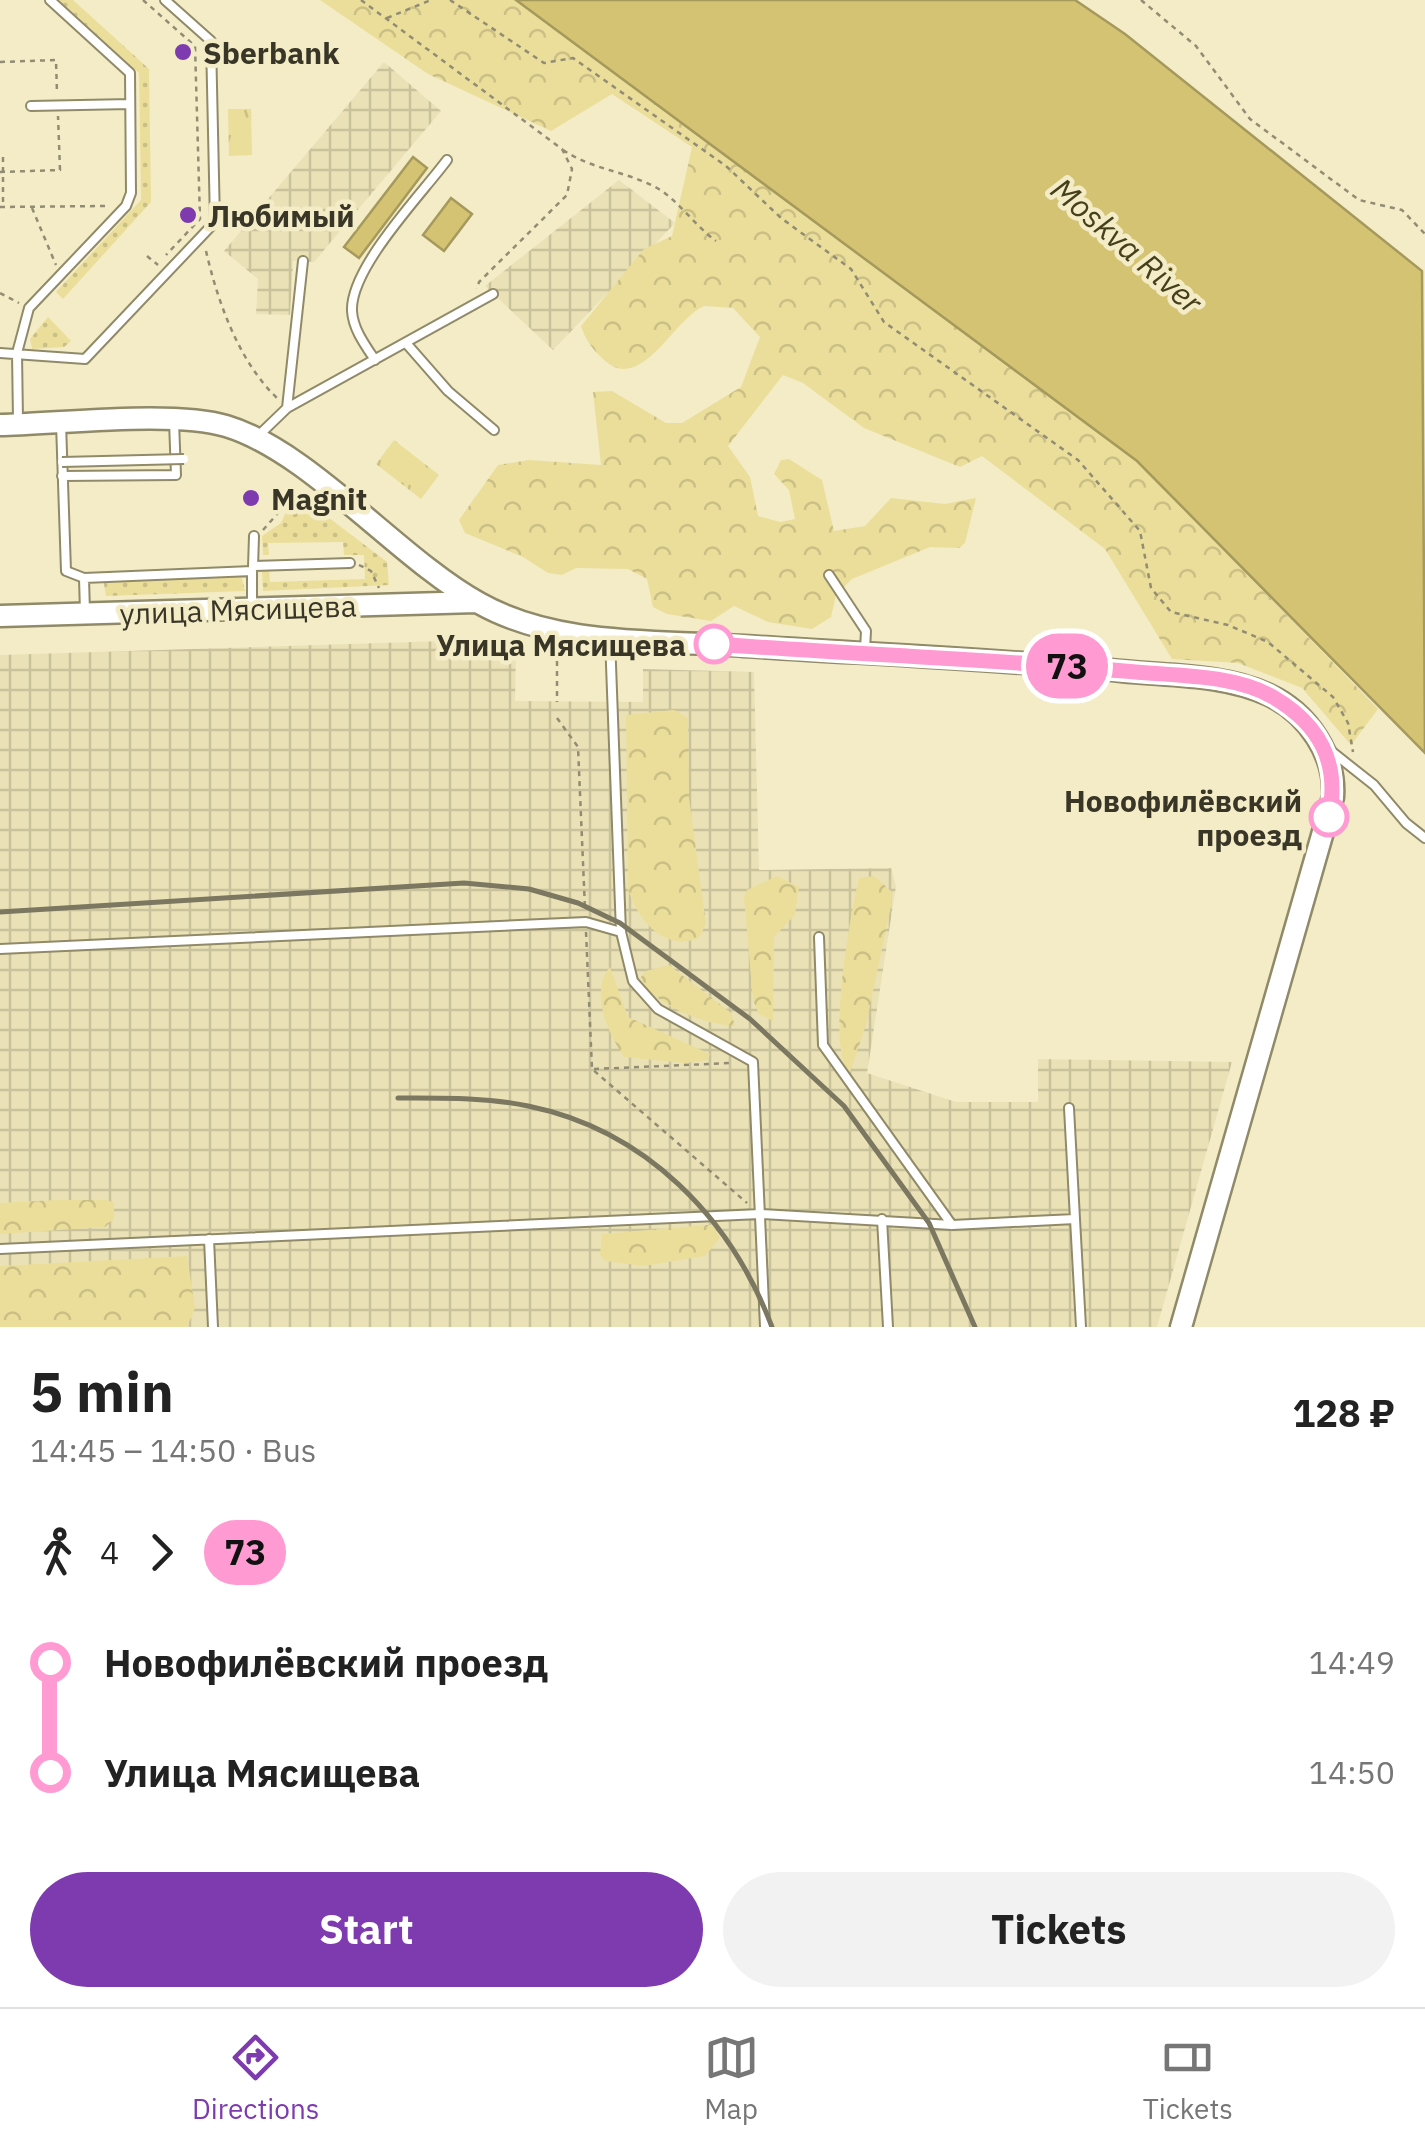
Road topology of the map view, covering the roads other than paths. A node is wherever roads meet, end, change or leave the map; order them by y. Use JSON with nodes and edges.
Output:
{"nodes":[{"id":1,"x":50,"y":0,"type":"edge"},
{"id":2,"x":165,"y":0,"type":"edge"},
{"id":3,"x":130,"y":104,"type":"junction"},
{"id":4,"x":32,"y":106,"type":"dead end"},
{"id":5,"x":447,"y":160,"type":"dead end"},
{"id":6,"x":303,"y":262,"type":"dead end"},
{"id":7,"x":493,"y":294,"type":"dead end"},
{"id":8,"x":406,"y":343,"type":"junction"},
{"id":9,"x":0,"y":353,"type":"edge"},
{"id":10,"x":16,"y":353,"type":"junction"},
{"id":11,"x":375,"y":360,"type":"junction"},
{"id":12,"x":287,"y":408,"type":"junction"},
{"id":13,"x":174,"y":421,"type":"junction"},
{"id":14,"x":61,"y":424,"type":"junction"},
{"id":15,"x":9,"y":425,"type":"edge"},
{"id":16,"x":494,"y":430,"type":"dead end"},
{"id":17,"x":253,"y":439,"type":"junction"},
{"id":18,"x":184,"y":459,"type":"dead end"},
{"id":19,"x":62,"y":462,"type":"junction"},
{"id":20,"x":62,"y":476,"type":"junction"},
{"id":21,"x":254,"y":536,"type":"road end"},
{"id":22,"x":350,"y":563,"type":"road end"},
{"id":23,"x":253,"y":568,"type":"junction"},
{"id":24,"x":829,"y":575,"type":"dead end"},
{"id":25,"x":84,"y":578,"type":"junction"},
{"id":26,"x":476,"y":602,"type":"junction"},
{"id":27,"x":252,"y":608,"type":"junction"},
{"id":28,"x":86,"y":614,"type":"junction"},
{"id":29,"x":0,"y":616,"type":"edge"},
{"id":30,"x":610,"y":637,"type":"junction"},
{"id":31,"x":865,"y":654,"type":"junction"},
{"id":32,"x":1323,"y":745,"type":"junction"},
{"id":33,"x":1425,"y":838,"type":"edge"},
{"id":34,"x":620,"y":932,"type":"junction"},
{"id":35,"x":819,"y":938,"type":"dead end"},
{"id":36,"x":0,"y":949,"type":"edge"},
{"id":37,"x":1069,"y":1108,"type":"dead end"},
{"id":38,"x":760,"y":1214,"type":"junction"},
{"id":39,"x":1075,"y":1218,"type":"junction"},
{"id":40,"x":882,"y":1219,"type":"junction"},
{"id":41,"x":952,"y":1225,"type":"junction"},
{"id":42,"x":209,"y":1239,"type":"junction"},
{"id":43,"x":0,"y":1249,"type":"edge"},
{"id":44,"x":213,"y":1327,"type":"edge"},
{"id":45,"x":765,"y":1327,"type":"edge"},
{"id":46,"x":888,"y":1327,"type":"edge"},
{"id":47,"x":1081,"y":1327,"type":"edge"},
{"id":48,"x":1181,"y":1327,"type":"edge"}],
"edges":[{"from":1,"to":3,"type":"lane"},
{"from":2,"to":10,"type":"lane"},
{"from":3,"to":4,"type":"lane"},
{"from":3,"to":10,"type":"lane"},
{"from":5,"to":11,"type":"lane"},
{"from":6,"to":12,"type":"lane"},
{"from":7,"to":8,"type":"lane"},
{"from":8,"to":11,"type":"lane"},
{"from":8,"to":16,"type":"lane"},
{"from":9,"to":10,"type":"lane"},
{"from":10,"to":15,"type":"lane"},
{"from":11,"to":12,"type":"lane"},
{"from":12,"to":17,"type":"lane"},
{"from":13,"to":14,"type":"street"},
{"from":13,"to":17,"type":"street"},
{"from":13,"to":20,"type":"lane"},
{"from":14,"to":15,"type":"street"},
{"from":14,"to":19,"type":"lane"},
{"from":17,"to":26,"type":"street"},
{"from":18,"to":19,"type":"lane","bridge":true},
{"from":19,"to":20,"type":"lane"},
{"from":20,"to":25,"type":"lane"},
{"from":21,"to":23,"type":"lane"},
{"from":22,"to":23,"type":"lane"},
{"from":23,"to":25,"type":"lane"},
{"from":23,"to":27,"type":"lane"},
{"from":24,"to":31,"type":"lane"},
{"from":25,"to":28,"type":"lane"},
{"from":26,"to":27,"type":"street","name":"улица Мясищева"},
{"from":26,"to":30,"type":"street"},
{"from":27,"to":28,"type":"street","name":"улица Мясищева"},
{"from":28,"to":29,"type":"street","name":"улица Мясищева"},
{"from":30,"to":31,"type":"street"},
{"from":30,"to":34,"type":"lane"},
{"from":31,"to":32,"type":"street"},
{"from":32,"to":33,"type":"lane"},
{"from":32,"to":48,"type":"street"},
{"from":34,"to":36,"type":"lane"},
{"from":34,"to":38,"type":"lane"},
{"from":35,"to":41,"type":"lane"},
{"from":37,"to":39,"type":"lane"},
{"from":38,"to":40,"type":"lane"},
{"from":38,"to":42,"type":"lane"},
{"from":38,"to":45,"type":"lane"},
{"from":39,"to":41,"type":"lane"},
{"from":39,"to":47,"type":"lane"},
{"from":40,"to":41,"type":"lane"},
{"from":40,"to":46,"type":"lane"},
{"from":42,"to":43,"type":"lane"},
{"from":42,"to":44,"type":"lane"}]}
